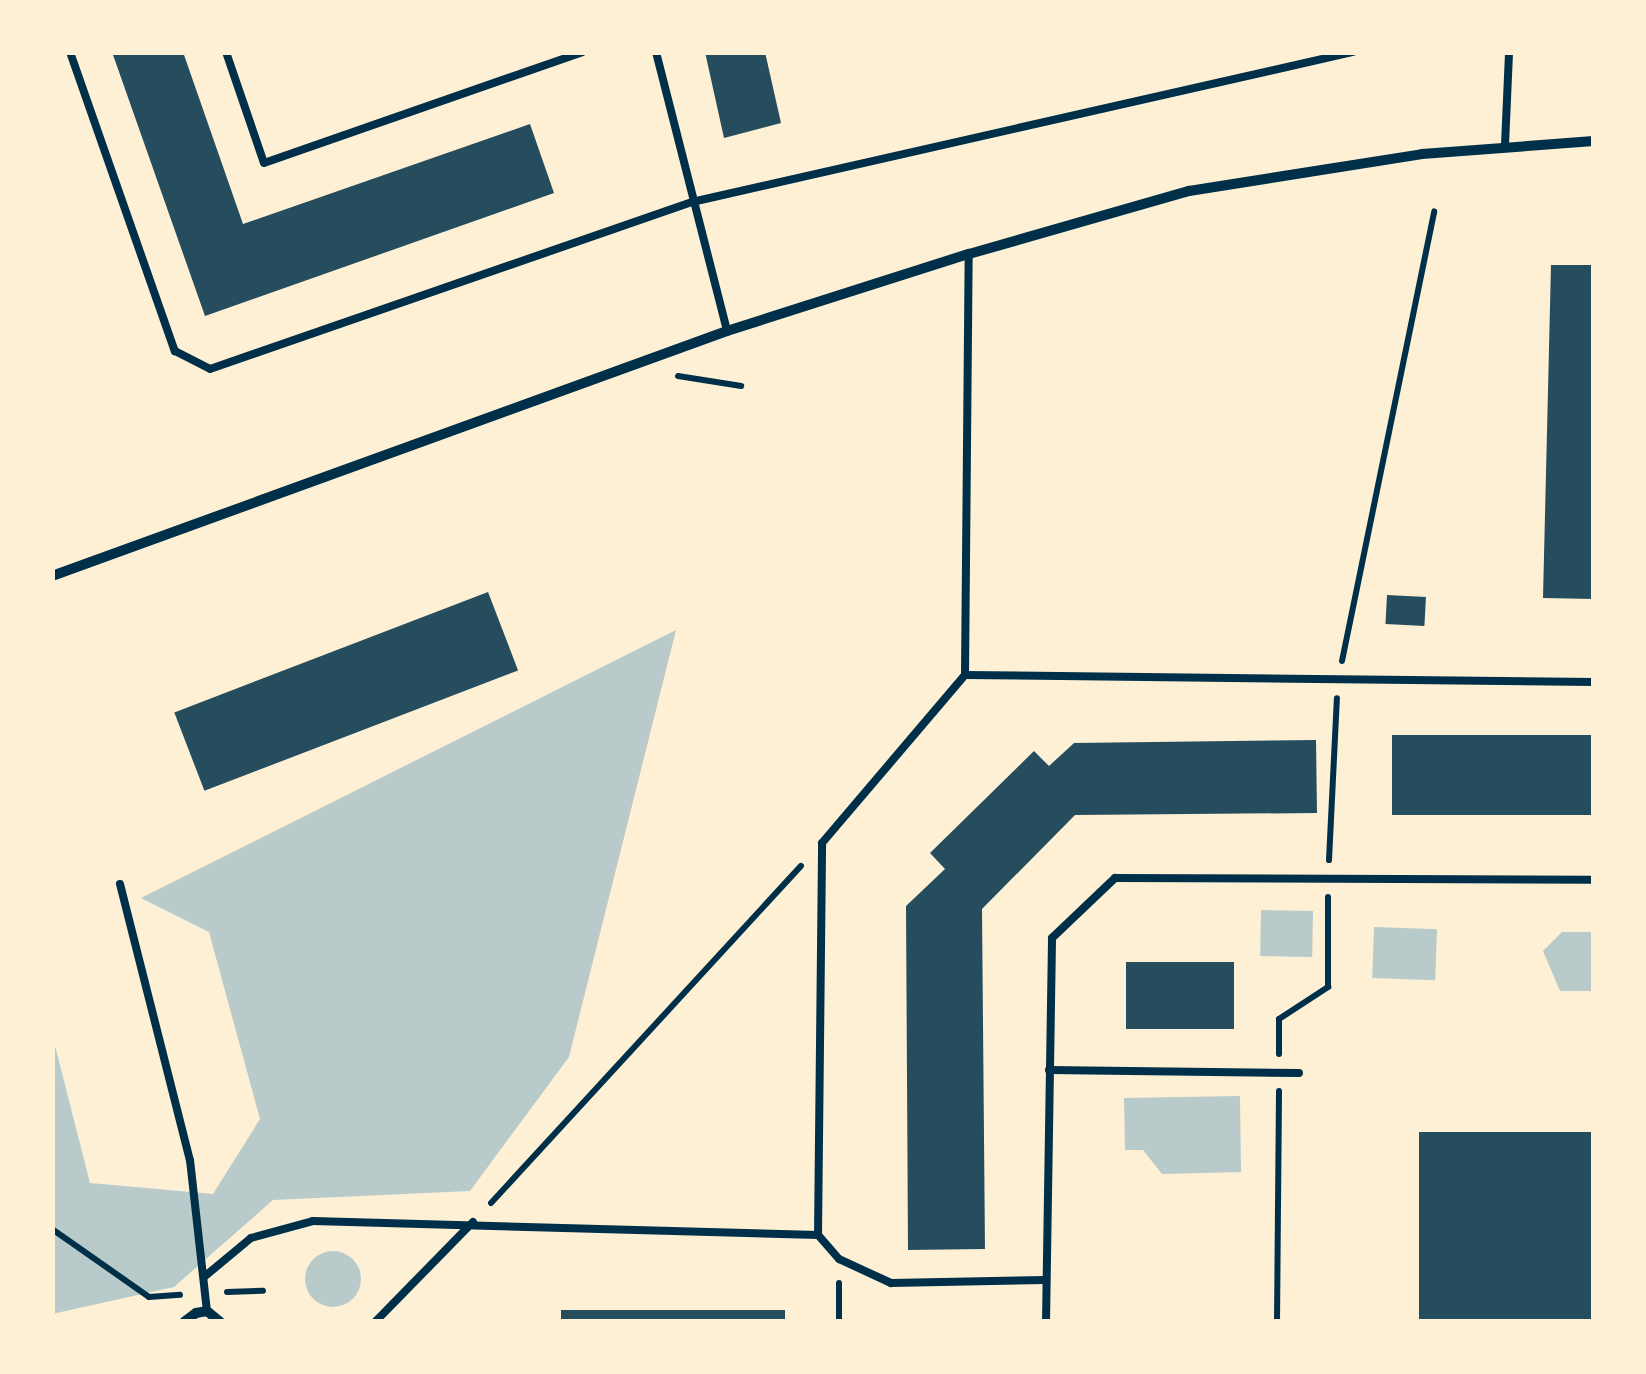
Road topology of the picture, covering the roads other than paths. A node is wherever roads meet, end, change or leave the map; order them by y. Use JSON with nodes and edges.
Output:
{"nodes":[{"id":1,"x":70,"y":52,"type":"edge"},
{"id":2,"x":226,"y":52,"type":"edge"},
{"id":3,"x":582,"y":52,"type":"edge"},
{"id":4,"x":656,"y":52,"type":"edge"},
{"id":5,"x":1353,"y":52,"type":"edge"},
{"id":6,"x":1509,"y":52,"type":"edge"},
{"id":7,"x":1594,"y":141,"type":"edge"},
{"id":8,"x":1505,"y":145,"type":"junction"},
{"id":9,"x":692,"y":202,"type":"junction"},
{"id":10,"x":969,"y":254,"type":"junction"},
{"id":11,"x":726,"y":331,"type":"junction"},
{"id":12,"x":52,"y":576,"type":"edge"},
{"id":13,"x":965,"y":675,"type":"junction"},
{"id":14,"x":1594,"y":682,"type":"edge"},
{"id":15,"x":1594,"y":880,"type":"edge"},
{"id":16,"x":120,"y":884,"type":"dead end"},
{"id":17,"x":1049,"y":1070,"type":"junction"},
{"id":18,"x":1298,"y":1074,"type":"dead end"},
{"id":19,"x":474,"y":1222,"type":"junction"},
{"id":20,"x":818,"y":1235,"type":"junction"},
{"id":21,"x":204,"y":1277,"type":"junction"},
{"id":22,"x":1045,"y":1280,"type":"junction"},
{"id":23,"x":207,"y":1312,"type":"junction"},
{"id":24,"x":184,"y":1322,"type":"edge"},
{"id":25,"x":220,"y":1322,"type":"edge"},
{"id":26,"x":375,"y":1322,"type":"edge"},
{"id":27,"x":1046,"y":1322,"type":"edge"}],
"edges":[{"from":1,"to":9,"type":"lane"},
{"from":2,"to":3,"type":"lane"},
{"from":4,"to":9,"type":"lane"},
{"from":5,"to":9,"type":"lane"},
{"from":6,"to":8,"type":"lane"},
{"from":7,"to":8,"type":"street"},
{"from":8,"to":10,"type":"street"},
{"from":9,"to":11,"type":"lane"},
{"from":10,"to":11,"type":"street"},
{"from":10,"to":13,"type":"lane"},
{"from":11,"to":12,"type":"street"},
{"from":13,"to":14,"type":"lane"},
{"from":13,"to":20,"type":"lane"},
{"from":15,"to":17,"type":"lane"},
{"from":16,"to":21,"type":"lane"},
{"from":17,"to":18,"type":"lane"},
{"from":17,"to":22,"type":"lane"},
{"from":19,"to":20,"type":"lane"},
{"from":19,"to":21,"type":"lane"},
{"from":19,"to":26,"type":"lane"},
{"from":20,"to":22,"type":"lane"},
{"from":21,"to":23,"type":"lane"},
{"from":22,"to":27,"type":"lane"},
{"from":23,"to":24,"type":"street"},
{"from":23,"to":25,"type":"street"}]}
